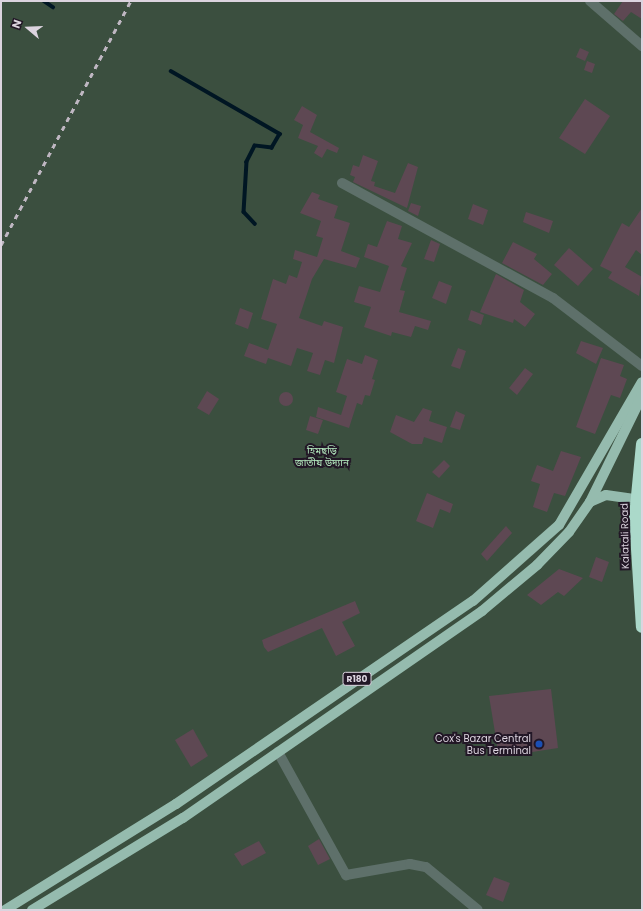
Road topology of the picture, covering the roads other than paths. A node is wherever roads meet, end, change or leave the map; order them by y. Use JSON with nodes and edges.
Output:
{"nodes":[{"id":1,"x":590,"y":1,"type":"edge"},
{"id":2,"x":642,"y":46,"type":"edge"},
{"id":3,"x":342,"y":183,"type":"dead end"},
{"id":4,"x":642,"y":366,"type":"edge"},
{"id":5,"x":642,"y":382,"type":"edge"},
{"id":6,"x":642,"y":396,"type":"edge"},
{"id":7,"x":642,"y":444,"type":"edge"},
{"id":8,"x":636,"y":499,"type":"junction"},
{"id":9,"x":590,"y":502,"type":"junction"},
{"id":10,"x":640,"y":594,"type":"edge"},
{"id":11,"x":642,"y":627,"type":"edge"},
{"id":12,"x":278,"y":752,"type":"junction"},
{"id":13,"x":5,"y":910,"type":"edge"},
{"id":14,"x":32,"y":910,"type":"edge"},
{"id":15,"x":478,"y":910,"type":"edge"}],
"edges":[{"from":1,"to":2,"type":"street"},
{"from":3,"to":4,"type":"street"},
{"from":5,"to":13,"type":"main road","number":"R180"},
{"from":6,"to":9,"type":"main road","number":"R180"},
{"from":7,"to":8,"type":"highway","name":"Kalatali Road"},
{"from":8,"to":9,"type":"main road"},
{"from":8,"to":10,"type":"highway","name":"Kalatali Road"},
{"from":9,"to":12,"type":"main road","number":"R180"},
{"from":10,"to":11,"type":"highway","name":"Kalatali Road"},
{"from":12,"to":14,"type":"main road","number":"R180"},
{"from":12,"to":15,"type":"street"}]}
